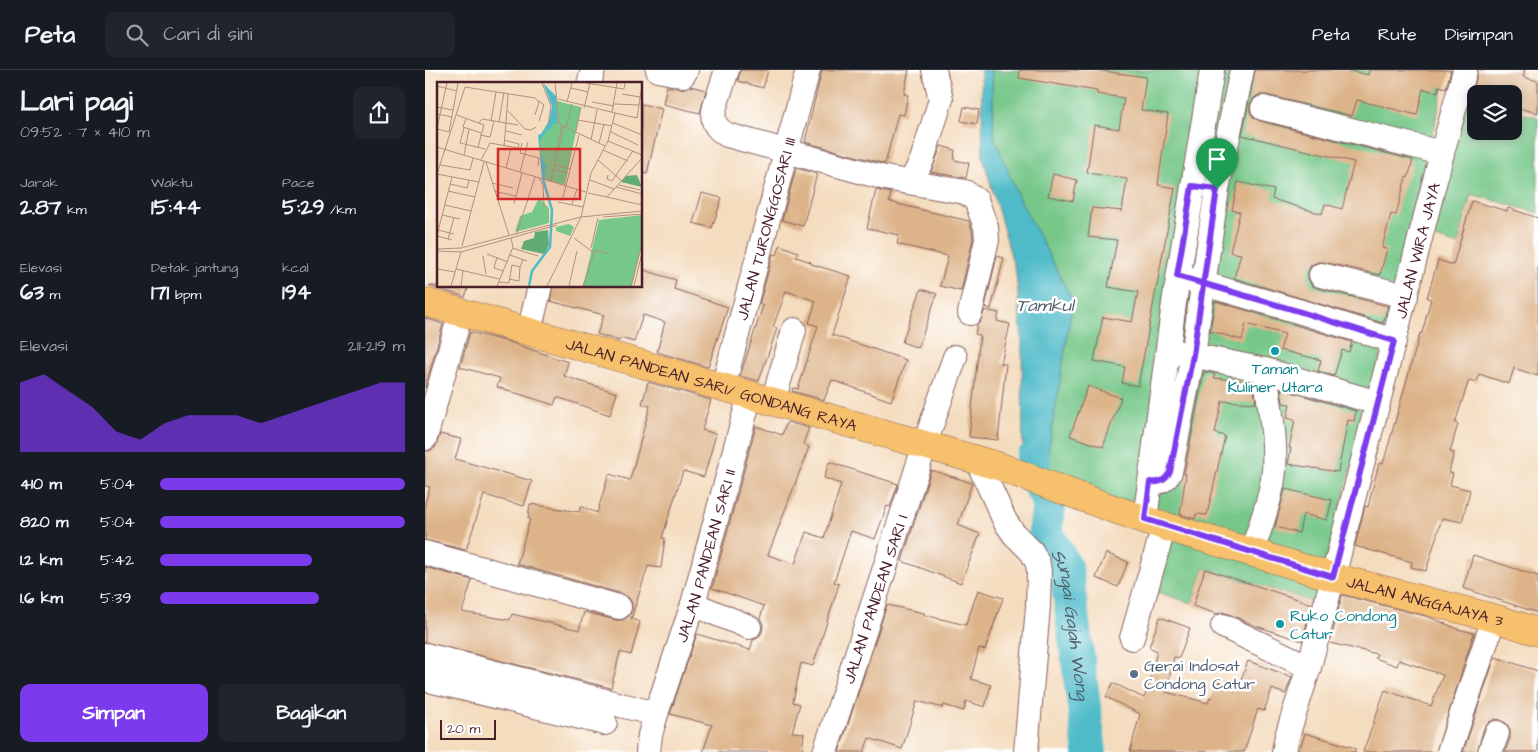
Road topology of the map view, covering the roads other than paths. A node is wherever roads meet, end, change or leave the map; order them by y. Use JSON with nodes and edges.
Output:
{"nodes":[{"id":1,"x":658,"y":70,"type":"edge"},
{"id":2,"x":686,"y":70,"type":"edge"},
{"id":3,"x":695,"y":70,"type":"edge"},
{"id":4,"x":808,"y":70,"type":"edge"},
{"id":5,"x":934,"y":70,"type":"edge"},
{"id":6,"x":1212,"y":70,"type":"edge"},
{"id":7,"x":1242,"y":70,"type":"edge"},
{"id":8,"x":1465,"y":70,"type":"edge"},
{"id":9,"x":725,"y":75,"type":"edge"},
{"id":10,"x":1208,"y":93,"type":"junction"},
{"id":11,"x":1235,"y":100,"type":"junction"},
{"id":12,"x":1263,"y":108,"type":"dead end"},
{"id":13,"x":787,"y":152,"type":"junction"},
{"id":14,"x":1442,"y":153,"type":"junction"},
{"id":15,"x":911,"y":182,"type":"junction"},
{"id":16,"x":1192,"y":186,"type":"junction"},
{"id":17,"x":1217,"y":189,"type":"junction"},
{"id":18,"x":1321,"y":275,"type":"dead end"},
{"id":19,"x":1177,"y":276,"type":"junction"},
{"id":20,"x":1203,"y":284,"type":"junction"},
{"id":21,"x":540,"y":288,"type":"edge"},
{"id":22,"x":1406,"y":296,"type":"junction"},
{"id":23,"x":425,"y":302,"type":"edge"},
{"id":24,"x":461,"y":312,"type":"junction"},
{"id":25,"x":970,"y":313,"type":"dead end"},
{"id":26,"x":794,"y":330,"type":"dead end"},
{"id":27,"x":529,"y":332,"type":"junction"},
{"id":28,"x":1394,"y":341,"type":"junction"},
{"id":29,"x":1168,"y":350,"type":"junction"},
{"id":30,"x":1193,"y":355,"type":"junction"},
{"id":31,"x":955,"y":357,"type":"dead end"},
{"id":32,"x":1265,"y":370,"type":"junction"},
{"id":33,"x":723,"y":387,"type":"junction"},
{"id":34,"x":761,"y":398,"type":"junction"},
{"id":35,"x":1378,"y":403,"type":"junction"},
{"id":36,"x":425,"y":438,"type":"edge"},
{"id":37,"x":926,"y":445,"type":"junction"},
{"id":38,"x":987,"y":463,"type":"junction"},
{"id":39,"x":1150,"y":482,"type":"junction"},
{"id":40,"x":1155,"y":522,"type":"junction"},
{"id":41,"x":1252,"y":552,"type":"junction"},
{"id":42,"x":425,"y":553,"type":"edge"},
{"id":43,"x":1333,"y":577,"type":"junction"},
{"id":44,"x":693,"y":604,"type":"junction"},
{"id":45,"x":619,"y":607,"type":"dead end"},
{"id":46,"x":1494,"y":618,"type":"junction"},
{"id":47,"x":1223,"y":626,"type":"dead end"},
{"id":48,"x":749,"y":627,"type":"dead end"},
{"id":49,"x":1538,"y":632,"type":"edge"},
{"id":50,"x":1132,"y":638,"type":"dead end"},
{"id":51,"x":425,"y":654,"type":"edge"},
{"id":52,"x":1309,"y":667,"type":"junction"},
{"id":53,"x":425,"y":679,"type":"edge"},
{"id":54,"x":656,"y":714,"type":"junction"},
{"id":55,"x":605,"y":723,"type":"dead end"},
{"id":56,"x":648,"y":752,"type":"edge"},
{"id":57,"x":825,"y":752,"type":"edge"},
{"id":58,"x":1026,"y":752,"type":"edge"},
{"id":59,"x":1284,"y":752,"type":"edge"},
{"id":60,"x":1449,"y":752,"type":"edge"}],
"edges":[{"from":1,"to":2,"type":"street"},
{"from":3,"to":9,"type":"street"},
{"from":4,"to":13,"type":"street","name":"JALAN TURONGGOSARI III"},
{"from":5,"to":15,"type":"street"},
{"from":6,"to":10,"type":"street"},
{"from":7,"to":11,"type":"street"},
{"from":8,"to":14,"type":"street","name":"JALAN WIRA JAYA"},
{"from":9,"to":13,"type":"street"},
{"from":10,"to":11,"type":"street"},
{"from":10,"to":16,"type":"street"},
{"from":11,"to":17,"type":"street"},
{"from":12,"to":14,"type":"street"},
{"from":13,"to":15,"type":"street"},
{"from":13,"to":33,"type":"street","name":"JALAN TURONGGOSARI III"},
{"from":14,"to":22,"type":"street","name":"JALAN WIRA JAYA"},
{"from":15,"to":25,"type":"street"},
{"from":16,"to":17,"type":"street"},
{"from":16,"to":19,"type":"street"},
{"from":17,"to":20,"type":"street"},
{"from":18,"to":22,"type":"street"},
{"from":19,"to":20,"type":"street"},
{"from":19,"to":29,"type":"street"},
{"from":20,"to":28,"type":"street"},
{"from":20,"to":30,"type":"street"},
{"from":21,"to":27,"type":"street"},
{"from":22,"to":28,"type":"street","name":"JALAN WIRA JAYA"},
{"from":23,"to":24,"type":"main road","name":"JALAN PANDEAN SARI/ GONDANG RAYA"},
{"from":24,"to":27,"type":"main road","name":"JALAN PANDEAN SARI/ GONDANG RAYA"},
{"from":24,"to":36,"type":"street"},
{"from":26,"to":34,"type":"street","name":"JALAN PANDEAN SARI II"},
{"from":27,"to":33,"type":"main road","name":"JALAN PANDEAN SARI/ GONDANG RAYA"},
{"from":28,"to":35,"type":"street","name":"JALAN WIRA JAYA"},
{"from":29,"to":30,"type":"street"},
{"from":29,"to":39,"type":"street"},
{"from":30,"to":32,"type":"street"},
{"from":30,"to":39,"type":"street"},
{"from":31,"to":37,"type":"street","name":"JALAN PANDEAN SARI I"},
{"from":32,"to":35,"type":"street"},
{"from":32,"to":41,"type":"street"},
{"from":33,"to":34,"type":"main road","name":"JALAN PANDEAN SARI/ GONDANG RAYA"},
{"from":34,"to":37,"type":"main road","name":"JALAN PANDEAN SARI/ GONDANG RAYA"},
{"from":34,"to":44,"type":"street","name":"JALAN PANDEAN SARI II"},
{"from":35,"to":43,"type":"street","name":"JALAN WIRA JAYA"},
{"from":37,"to":38,"type":"main road","name":"JALAN PANDEAN SARI/ GONDANG RAYA"},
{"from":37,"to":57,"type":"street","name":"JALAN PANDEAN SARI I"},
{"from":38,"to":40,"type":"main road","name":"JALAN ANGGAJAYA 3"},
{"from":38,"to":58,"type":"street"},
{"from":39,"to":40,"type":"street"},
{"from":40,"to":41,"type":"main road","name":"JALAN ANGGAJAYA 3"},
{"from":40,"to":50,"type":"street"},
{"from":41,"to":43,"type":"main road","name":"JALAN ANGGAJAYA 3"},
{"from":42,"to":45,"type":"street"},
{"from":43,"to":46,"type":"main road","name":"JALAN ANGGAJAYA 3"},
{"from":43,"to":52,"type":"street","name":"JALAN WIRA JAYA"},
{"from":44,"to":48,"type":"street"},
{"from":44,"to":54,"type":"street","name":"JALAN PANDEAN SARI II"},
{"from":46,"to":49,"type":"main road","name":"JALAN ANGGAJAYA 3"},
{"from":46,"to":60,"type":"street"},
{"from":47,"to":52,"type":"street"},
{"from":51,"to":54,"type":"street"},
{"from":52,"to":59,"type":"street","name":"JALAN WIRA JAYA"},
{"from":53,"to":55,"type":"street"},
{"from":54,"to":56,"type":"street","name":"JALAN PANDEAN SARI II"}]}
